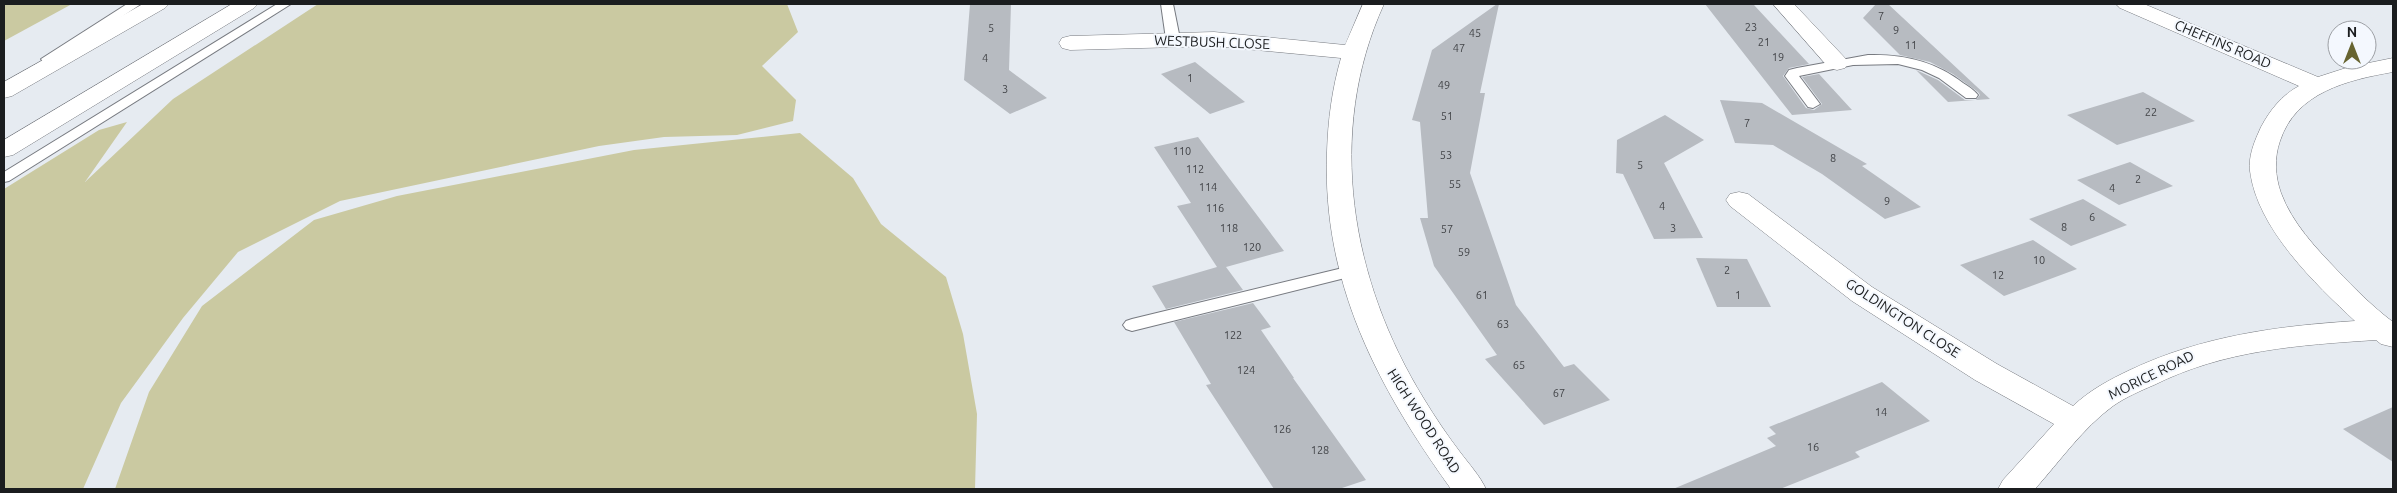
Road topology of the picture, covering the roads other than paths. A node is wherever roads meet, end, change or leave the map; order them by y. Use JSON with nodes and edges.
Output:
{"nodes":[{"id":1,"x":135,"y":4,"type":"edge"},
{"id":2,"x":158,"y":4,"type":"edge"},
{"id":3,"x":247,"y":4,"type":"edge"},
{"id":4,"x":285,"y":4,"type":"edge"},
{"id":5,"x":1167,"y":4,"type":"edge"},
{"id":6,"x":1374,"y":4,"type":"edge"},
{"id":7,"x":1783,"y":4,"type":"edge"},
{"id":8,"x":2127,"y":4,"type":"edge"},
{"id":9,"x":1174,"y":39,"type":"junction"},
{"id":10,"x":1070,"y":42,"type":"dead end"},
{"id":11,"x":1353,"y":53,"type":"junction"},
{"id":12,"x":1837,"y":63,"type":"junction"},
{"id":13,"x":2393,"y":65,"type":"edge"},
{"id":14,"x":4,"y":86,"type":"edge"},
{"id":15,"x":2318,"y":86,"type":"junction"},
{"id":16,"x":4,"y":91,"type":"edge"},
{"id":17,"x":1971,"y":95,"type":"dead end"},
{"id":18,"x":1813,"y":104,"type":"dead end"},
{"id":19,"x":4,"y":150,"type":"edge"},
{"id":20,"x":4,"y":178,"type":"edge"},
{"id":21,"x":1739,"y":200,"type":"dead end"},
{"id":22,"x":1351,"y":271,"type":"junction"},
{"id":23,"x":1132,"y":325,"type":"dead end"},
{"id":24,"x":2388,"y":334,"type":"edge"},
{"id":25,"x":2076,"y":422,"type":"junction"},
{"id":26,"x":1469,"y":489,"type":"edge"},
{"id":27,"x":2015,"y":489,"type":"edge"}],
"edges":[{"from":1,"to":14,"type":"lane"},
{"from":2,"to":16,"type":"main road"},
{"from":3,"to":19,"type":"main road"},
{"from":4,"to":20,"type":"lane"},
{"from":5,"to":9,"type":"lane"},
{"from":6,"to":11,"type":"main road","name":"HIGH WOOD ROAD"},
{"from":7,"to":12,"type":"main road"},
{"from":8,"to":15,"type":"main road","name":"CHEFFINS ROAD"},
{"from":9,"to":10,"type":"main road","name":"WESTBUSH CLOSE"},
{"from":9,"to":11,"type":"main road","name":"WESTBUSH CLOSE"},
{"from":11,"to":22,"type":"main road","name":"HIGH WOOD ROAD"},
{"from":12,"to":17,"type":"lane"},
{"from":12,"to":18,"type":"lane"},
{"from":13,"to":15,"type":"main road"},
{"from":15,"to":24,"type":"main road"},
{"from":21,"to":25,"type":"main road","name":"GOLDINGTON CLOSE"},
{"from":22,"to":23,"type":"lane"},
{"from":22,"to":26,"type":"main road","name":"HIGH WOOD ROAD"},
{"from":24,"to":25,"type":"main road","name":"MORICE ROAD"},
{"from":25,"to":27,"type":"main road","name":"MORICE ROAD"}]}
